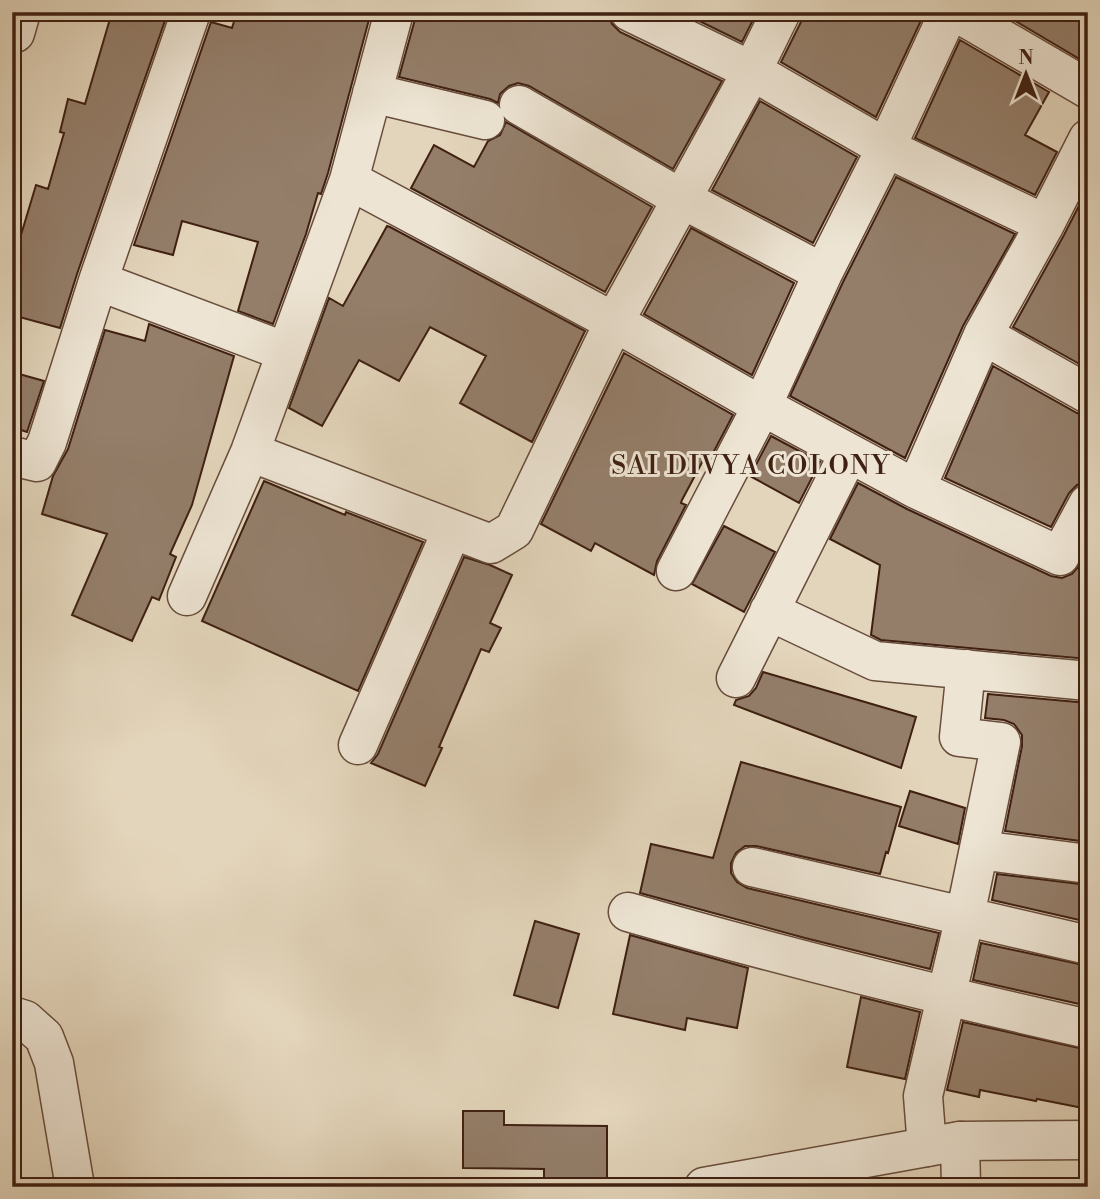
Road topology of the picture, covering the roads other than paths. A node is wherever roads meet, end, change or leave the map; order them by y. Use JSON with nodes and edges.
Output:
{"nodes":[{"id":1,"x":191,"y":12,"type":"edge"},
{"id":2,"x":394,"y":12,"type":"edge"},
{"id":3,"x":630,"y":12,"type":"edge"},
{"id":4,"x":781,"y":12,"type":"edge"},
{"id":5,"x":949,"y":12,"type":"edge"},
{"id":6,"x":956,"y":12,"type":"edge"},
{"id":7,"x":752,"y":71,"type":"junction"},
{"id":8,"x":1088,"y":89,"type":"edge"},
{"id":9,"x":372,"y":93,"type":"junction"},
{"id":10,"x":519,"y":105,"type":"dead end"},
{"id":11,"x":485,"y":120,"type":"dead end"},
{"id":12,"x":1088,"y":139,"type":"edge"},
{"id":13,"x":886,"y":148,"type":"junction"},
{"id":14,"x":349,"y":180,"type":"junction"},
{"id":15,"x":682,"y":199,"type":"junction"},
{"id":16,"x":1045,"y":223,"type":"junction"},
{"id":17,"x":823,"y":273,"type":"junction"},
{"id":18,"x":98,"y":281,"type":"junction"},
{"id":19,"x":614,"y":322,"type":"junction"},
{"id":20,"x":983,"y":335,"type":"junction"},
{"id":21,"x":286,"y":352,"type":"junction"},
{"id":22,"x":1088,"y":394,"type":"edge"},
{"id":23,"x":762,"y":406,"type":"junction"},
{"id":24,"x":250,"y":452,"type":"junction"},
{"id":25,"x":849,"y":453,"type":"junction"},
{"id":26,"x":12,"y":457,"type":"edge"},
{"id":27,"x":916,"y":489,"type":"junction"},
{"id":28,"x":1088,"y":504,"type":"edge"},
{"id":29,"x":452,"y":530,"type":"junction"},
{"id":30,"x":676,"y":570,"type":"dead end"},
{"id":31,"x":187,"y":596,"type":"dead end"},
{"id":32,"x":769,"y":611,"type":"junction"},
{"id":33,"x":966,"y":669,"type":"junction"},
{"id":34,"x":736,"y":678,"type":"dead end"},
{"id":35,"x":1088,"y":681,"type":"edge"},
{"id":36,"x":358,"y":745,"type":"dead end"},
{"id":37,"x":979,"y":850,"type":"junction"},
{"id":38,"x":1088,"y":864,"type":"edge"},
{"id":39,"x":752,"y":867,"type":"dead end"},
{"id":40,"x":628,"y":912,"type":"dead end"},
{"id":41,"x":965,"y":916,"type":"junction"},
{"id":42,"x":1088,"y":945,"type":"edge"},
{"id":43,"x":947,"y":997,"type":"junction"},
{"id":44,"x":12,"y":1016,"type":"edge"},
{"id":45,"x":1088,"y":1029,"type":"edge"},
{"id":46,"x":1088,"y":1140,"type":"edge"},
{"id":47,"x":944,"y":1144,"type":"junction"},
{"id":48,"x":787,"y":1180,"type":"edge"},
{"id":49,"x":75,"y":1187,"type":"edge"},
{"id":50,"x":704,"y":1187,"type":"edge"},
{"id":51,"x":961,"y":1187,"type":"edge"}],
"edges":[{"from":1,"to":18,"type":"street"},
{"from":2,"to":9,"type":"street"},
{"from":3,"to":7,"type":"street"},
{"from":4,"to":7,"type":"street"},
{"from":5,"to":13,"type":"street"},
{"from":6,"to":8,"type":"street"},
{"from":7,"to":13,"type":"street"},
{"from":7,"to":15,"type":"street"},
{"from":9,"to":11,"type":"street"},
{"from":9,"to":14,"type":"street"},
{"from":10,"to":15,"type":"street"},
{"from":12,"to":16,"type":"street"},
{"from":13,"to":16,"type":"street"},
{"from":13,"to":17,"type":"street"},
{"from":14,"to":19,"type":"street"},
{"from":14,"to":21,"type":"street"},
{"from":15,"to":17,"type":"street"},
{"from":15,"to":19,"type":"street"},
{"from":16,"to":20,"type":"street"},
{"from":17,"to":23,"type":"street"},
{"from":18,"to":21,"type":"street"},
{"from":18,"to":26,"type":"street"},
{"from":19,"to":23,"type":"street"},
{"from":19,"to":29,"type":"street"},
{"from":20,"to":22,"type":"street"},
{"from":20,"to":27,"type":"street"},
{"from":21,"to":24,"type":"street"},
{"from":23,"to":25,"type":"street"},
{"from":23,"to":30,"type":"street"},
{"from":24,"to":29,"type":"street"},
{"from":24,"to":31,"type":"street"},
{"from":25,"to":27,"type":"street"},
{"from":25,"to":32,"type":"street"},
{"from":27,"to":28,"type":"street"},
{"from":29,"to":36,"type":"street"},
{"from":32,"to":33,"type":"street"},
{"from":32,"to":34,"type":"street"},
{"from":33,"to":35,"type":"street"},
{"from":33,"to":37,"type":"street"},
{"from":37,"to":38,"type":"street"},
{"from":37,"to":41,"type":"street"},
{"from":39,"to":41,"type":"street"},
{"from":40,"to":43,"type":"street"},
{"from":41,"to":42,"type":"street"},
{"from":41,"to":43,"type":"street"},
{"from":43,"to":45,"type":"street"},
{"from":43,"to":47,"type":"street"},
{"from":44,"to":49,"type":"street"},
{"from":46,"to":47,"type":"street"},
{"from":47,"to":48,"type":"street"},
{"from":47,"to":51,"type":"street"},
{"from":48,"to":50,"type":"street"}]}
